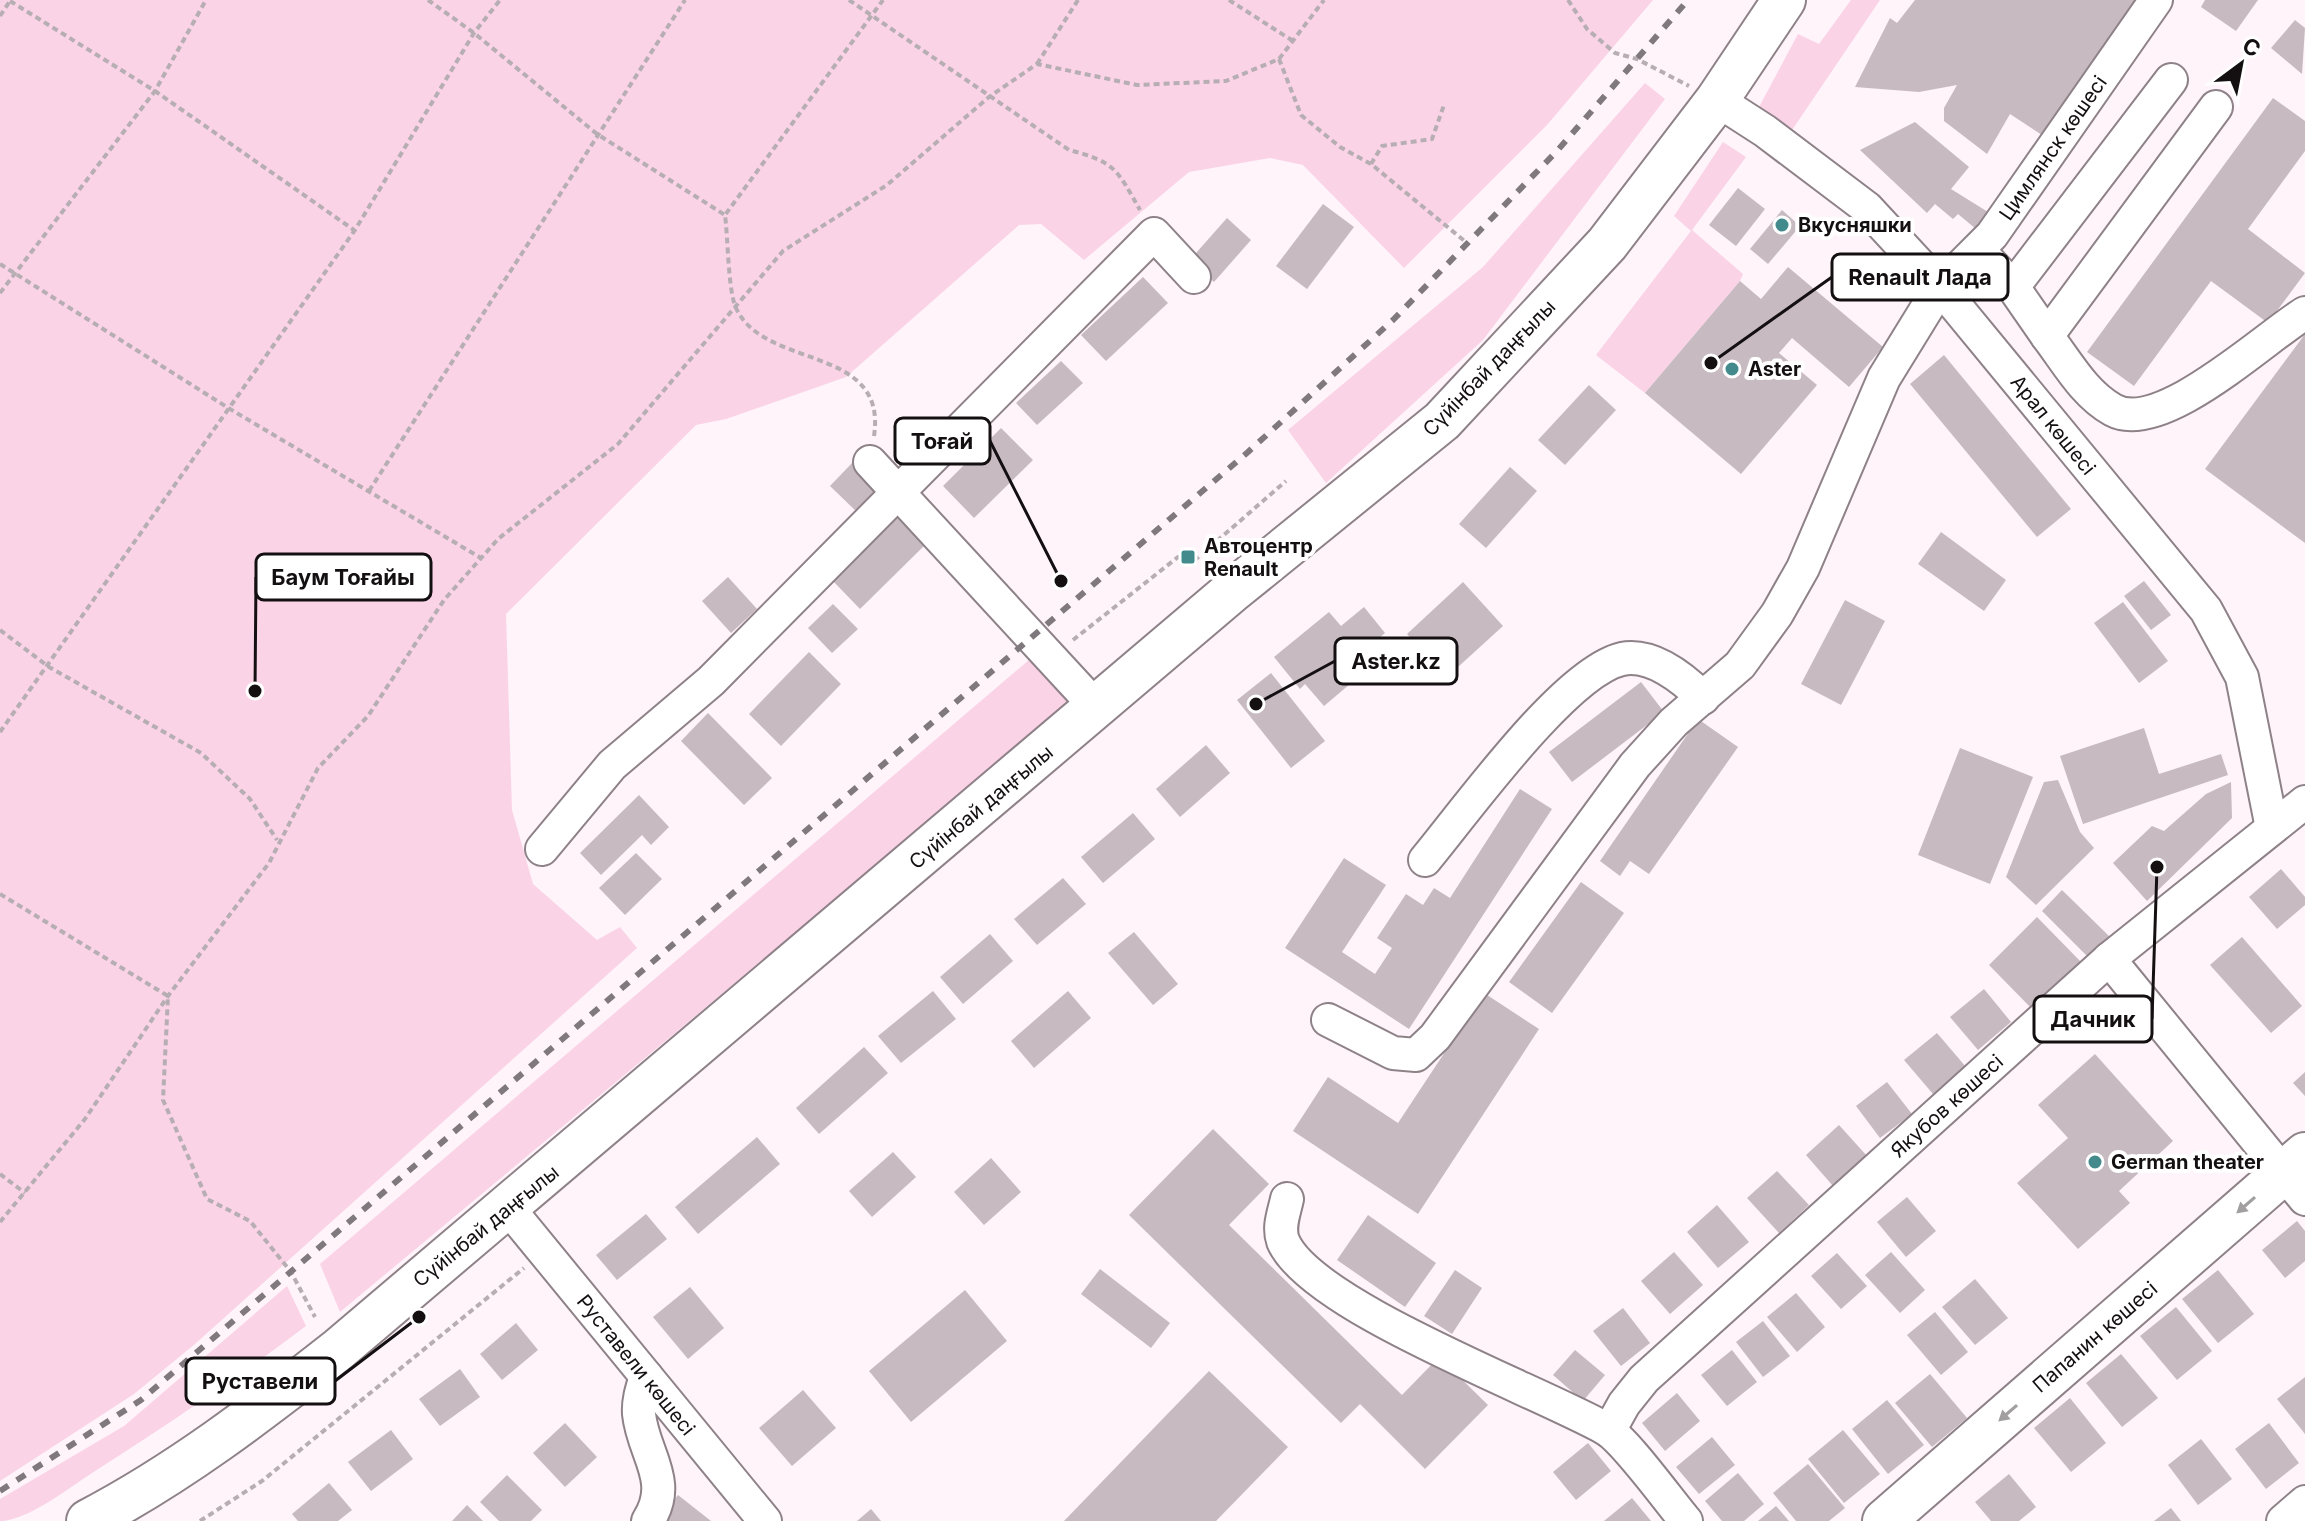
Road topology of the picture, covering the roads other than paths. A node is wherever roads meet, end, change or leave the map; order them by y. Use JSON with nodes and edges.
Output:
{"nodes":[{"id":1,"x":1784,"y":0,"type":"edge"},
{"id":2,"x":2156,"y":0,"type":"edge"},
{"id":3,"x":2171,"y":80,"type":"dead end"},
{"id":4,"x":1717,"y":100,"type":"junction"},
{"id":5,"x":2216,"y":107,"type":"dead end"},
{"id":6,"x":1980,"y":252,"type":"junction"},
{"id":7,"x":1194,"y":277,"type":"dead end"},
{"id":8,"x":1940,"y":287,"type":"junction"},
{"id":9,"x":2013,"y":287,"type":"junction"},
{"id":10,"x":2305,"y":313,"type":"edge"},
{"id":11,"x":2047,"y":336,"type":"junction"},
{"id":12,"x":870,"y":462,"type":"road end"},
{"id":13,"x":897,"y":492,"type":"junction"},
{"id":14,"x":1703,"y":698,"type":"junction"},
{"id":15,"x":1097,"y":708,"type":"junction"},
{"id":16,"x":2305,"y":802,"type":"edge"},
{"id":17,"x":2272,"y":828,"type":"junction"},
{"id":18,"x":542,"y":849,"type":"dead end"},
{"id":19,"x":1425,"y":860,"type":"dead end"},
{"id":20,"x":2109,"y":959,"type":"junction"},
{"id":21,"x":1328,"y":1020,"type":"dead end"},
{"id":22,"x":2298,"y":1175,"type":"edge"},
{"id":23,"x":1287,"y":1199,"type":"dead end"},
{"id":24,"x":509,"y":1209,"type":"junction"},
{"id":25,"x":646,"y":1376,"type":"junction"},
{"id":26,"x":1609,"y":1431,"type":"junction"},
{"id":27,"x":2305,"y":1502,"type":"edge"},
{"id":28,"x":88,"y":1521,"type":"edge"},
{"id":29,"x":648,"y":1521,"type":"edge"},
{"id":30,"x":765,"y":1521,"type":"edge"},
{"id":31,"x":1686,"y":1521,"type":"edge"},
{"id":32,"x":1884,"y":1521,"type":"edge"},
{"id":33,"x":2283,"y":1521,"type":"edge"}],
"edges":[{"from":1,"to":4,"type":"main road","name":"Сүйінбай даңғылы"},
{"from":2,"to":6,"type":"street","name":"Цимлянск көшесі"},
{"from":3,"to":9,"type":"street"},
{"from":4,"to":8,"type":"street","name":"Арал көшесі"},
{"from":4,"to":15,"type":"main road","name":"Сүйінбай даңғылы"},
{"from":5,"to":11,"type":"street"},
{"from":6,"to":8,"type":"street","name":"Цимлянск көшесі"},
{"from":6,"to":9,"type":"street"},
{"from":7,"to":13,"type":"street"},
{"from":8,"to":14,"type":"street","name":"Цимлянск көшесі"},
{"from":8,"to":17,"type":"street","name":"Арал көшесі"},
{"from":9,"to":11,"type":"street"},
{"from":10,"to":11,"type":"street"},
{"from":12,"to":13,"type":"street"},
{"from":13,"to":15,"type":"street"},
{"from":13,"to":18,"type":"street"},
{"from":14,"to":19,"type":"street"},
{"from":14,"to":21,"type":"street","name":"Цимлянск көшесі"},
{"from":15,"to":24,"type":"main road","name":"Сүйінбай даңғылы"},
{"from":16,"to":17,"type":"street","name":"Якубов көшесі"},
{"from":17,"to":20,"type":"street","name":"Якубов көшесі"},
{"from":20,"to":22,"type":"street"},
{"from":20,"to":26,"type":"street","name":"Якубов көшесі"},
{"from":22,"to":32,"type":"main road","name":"Папанин көшесі","one_way":true},
{"from":23,"to":26,"type":"street"},
{"from":24,"to":25,"type":"street","name":"Руставели көшесі"},
{"from":24,"to":28,"type":"main road","name":"Сүйінбай даңғылы"},
{"from":25,"to":29,"type":"street"},
{"from":25,"to":30,"type":"street","name":"Руставели көшесі"},
{"from":26,"to":31,"type":"street"},
{"from":27,"to":33,"type":"street"}]}
